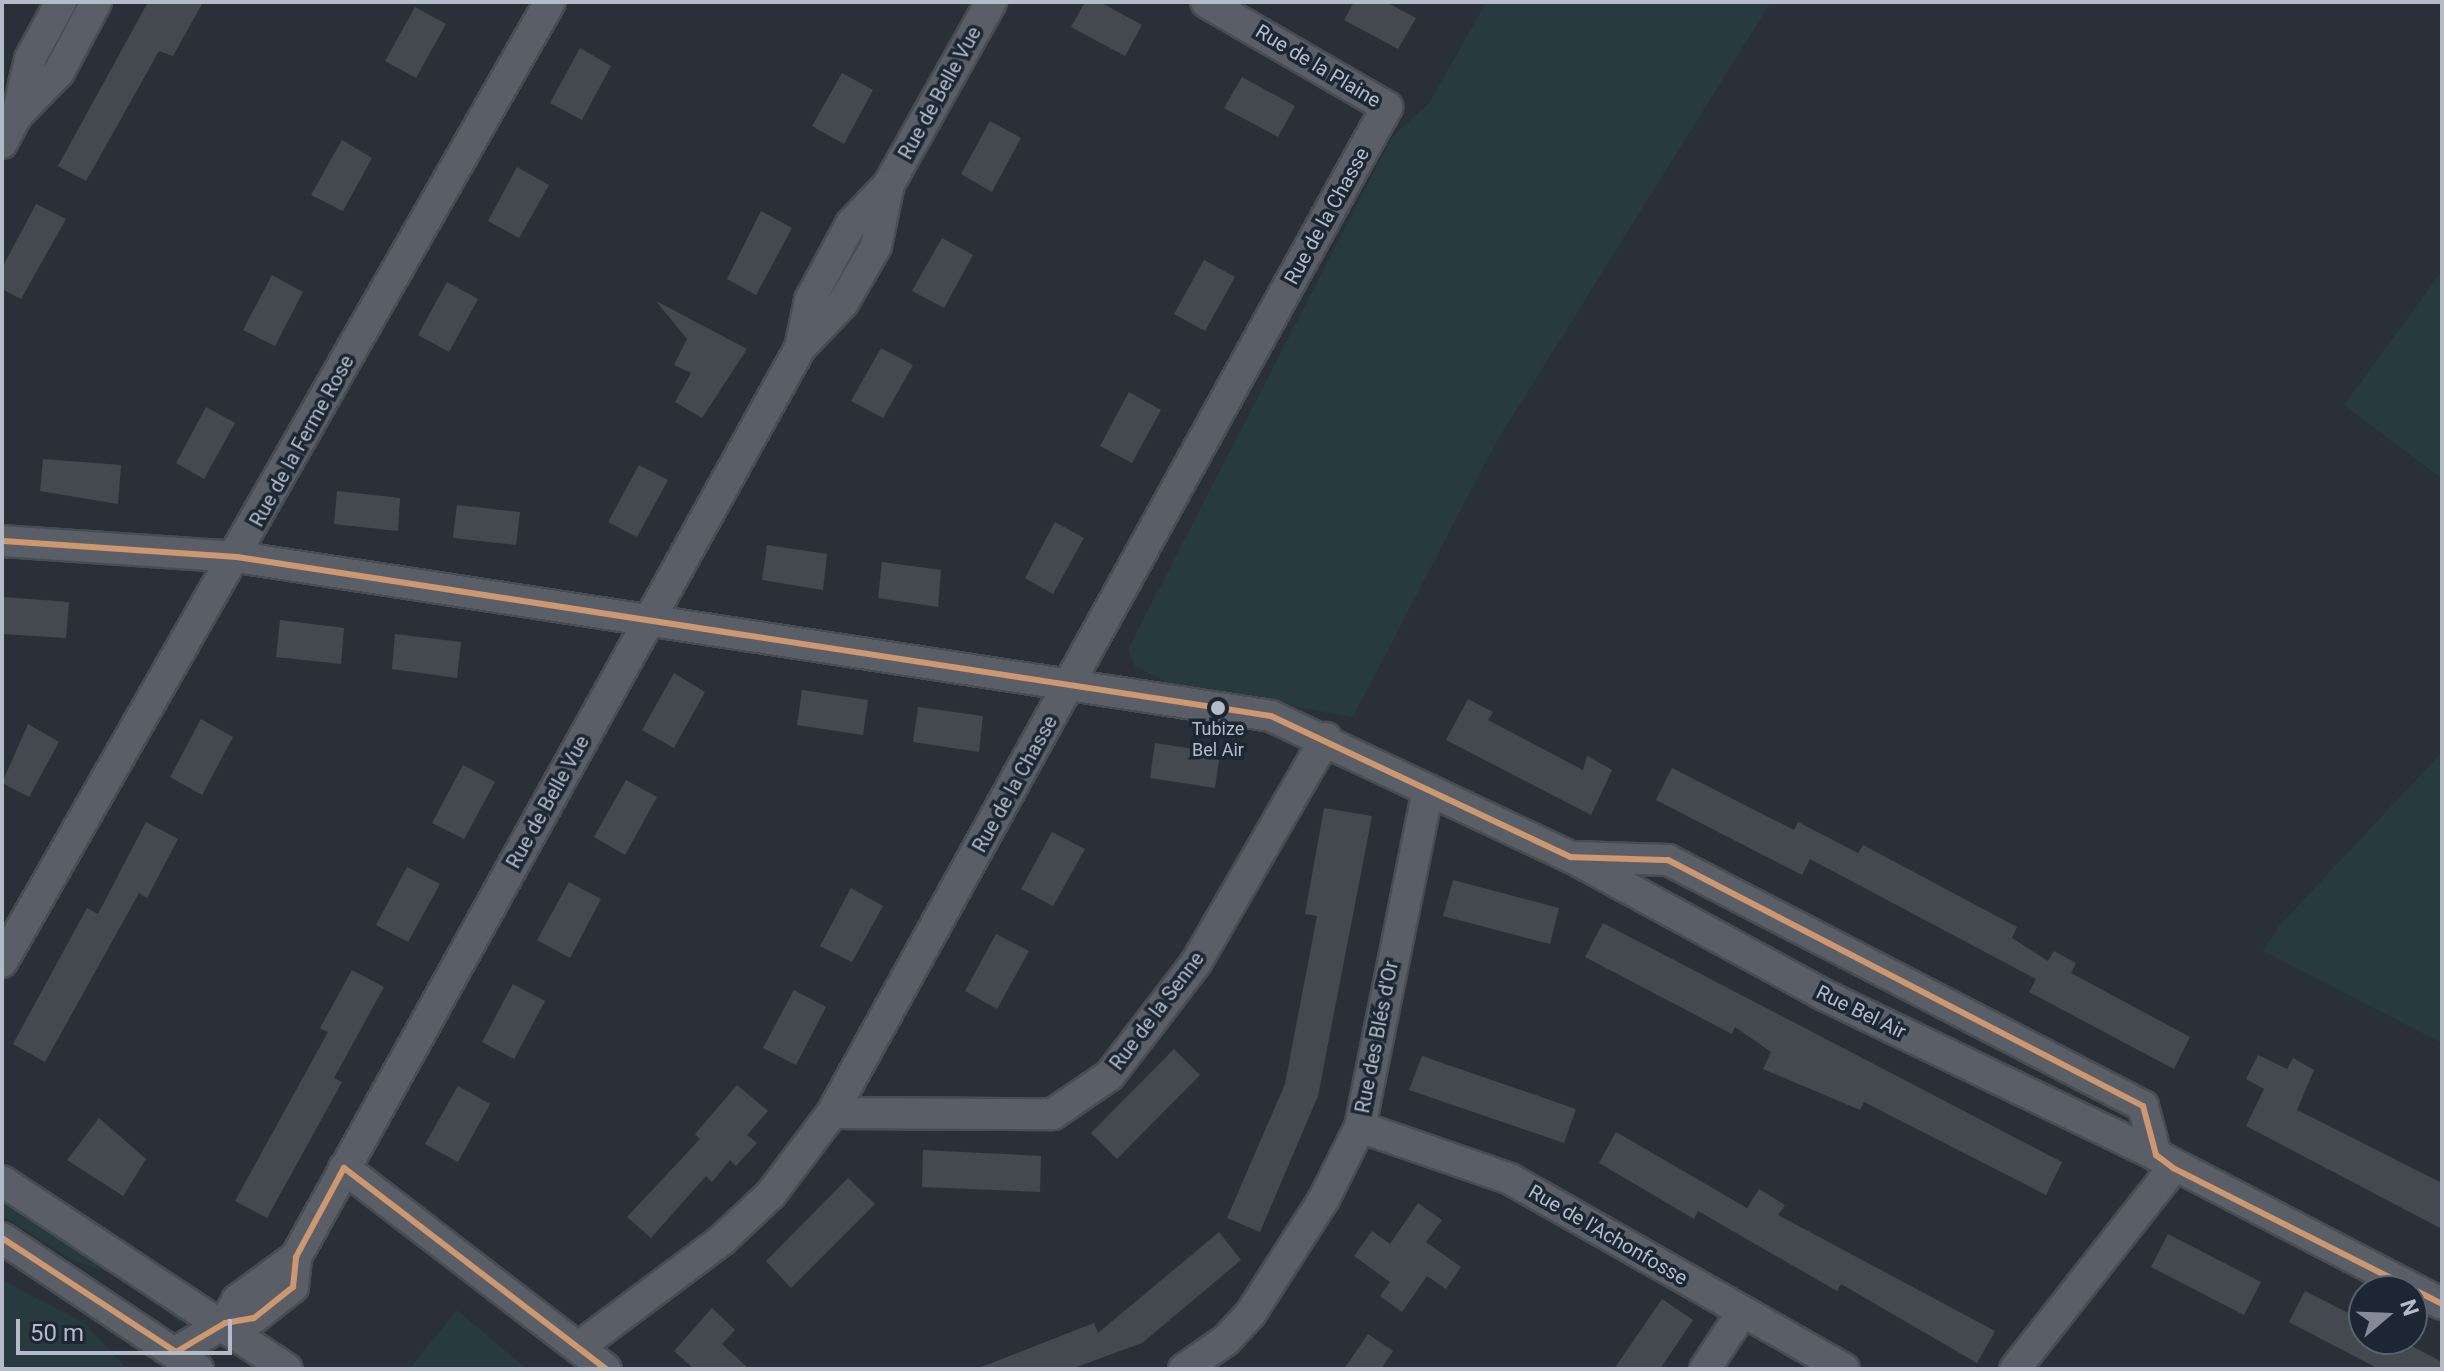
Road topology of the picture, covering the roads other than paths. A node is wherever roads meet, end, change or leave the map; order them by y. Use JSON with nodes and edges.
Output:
{"nodes":[{"id":1,"x":61,"y":2,"type":"edge"},
{"id":2,"x":96,"y":2,"type":"edge"},
{"id":3,"x":550,"y":2,"type":"edge"},
{"id":4,"x":991,"y":2,"type":"edge"},
{"id":5,"x":1206,"y":2,"type":"edge"},
{"id":6,"x":1387,"y":107,"type":"joint"},
{"id":7,"x":17,"y":115,"type":"junction"},
{"id":8,"x":2,"y":143,"type":"edge"},
{"id":9,"x":2,"y":541,"type":"edge"},
{"id":10,"x":237,"y":557,"type":"junction"},
{"id":11,"x":649,"y":622,"type":"junction"},
{"id":12,"x":1070,"y":685,"type":"junction"},
{"id":13,"x":1326,"y":738,"type":"junction"},
{"id":14,"x":1428,"y":790,"type":"junction"},
{"id":15,"x":1571,"y":857,"type":"junction"},
{"id":16,"x":2,"y":962,"type":"edge"},
{"id":17,"x":832,"y":1113,"type":"junction"},
{"id":18,"x":1360,"y":1127,"type":"junction"},
{"id":19,"x":2164,"y":1162,"type":"junction"},
{"id":20,"x":344,"y":1168,"type":"junction"},
{"id":21,"x":2,"y":1181,"type":"edge"},
{"id":22,"x":2,"y":1238,"type":"edge"},
{"id":23,"x":2442,"y":1304,"type":"edge"},
{"id":24,"x":1741,"y":1314,"type":"junction"},
{"id":25,"x":225,"y":1323,"type":"junction"},
{"id":26,"x":579,"y":1347,"type":"junction"},
{"id":27,"x":187,"y":1361,"type":"edge"},
{"id":28,"x":287,"y":1369,"type":"edge"},
{"id":29,"x":606,"y":1369,"type":"edge"},
{"id":30,"x":1184,"y":1369,"type":"edge"},
{"id":31,"x":1705,"y":1369,"type":"edge"},
{"id":32,"x":1844,"y":1369,"type":"edge"},
{"id":33,"x":2015,"y":1369,"type":"edge"}],
"edges":[{"from":1,"to":7,"type":"street"},
{"from":2,"to":7,"type":"street"},
{"from":3,"to":10,"type":"street","name":"Rue de la Ferme Rose"},
{"from":4,"to":11,"type":"street","name":"Rue de Belle Vue"},
{"from":5,"to":6,"type":"street","name":"Rue de la Plaine"},
{"from":6,"to":12,"type":"street","name":"Rue de la Chasse"},
{"from":7,"to":8,"type":"street"},
{"from":9,"to":10,"type":"street","name":"Rue Bel Air"},
{"from":10,"to":11,"type":"street","name":"Rue Bel Air"},
{"from":10,"to":16,"type":"street","name":"Rue de la Ferme Rose"},
{"from":11,"to":12,"type":"street","name":"Rue Bel Air"},
{"from":11,"to":20,"type":"street","name":"Rue de Belle Vue"},
{"from":12,"to":13,"type":"street","name":"Rue Bel Air"},
{"from":12,"to":17,"type":"street","name":"Rue de la Chasse"},
{"from":13,"to":14,"type":"street","name":"Rue Bel Air"},
{"from":13,"to":17,"type":"street","name":"Rue de la Senne"},
{"from":14,"to":15,"type":"street","name":"Rue Bel Air"},
{"from":14,"to":18,"type":"street","name":"Rue des Blés d'Or"},
{"from":15,"to":19,"type":"street","name":"Rue Bel Air"},
{"from":15,"to":19,"type":"street","name":"Rue Bel Air"},
{"from":17,"to":26,"type":"street","name":"Rue de la Chasse"},
{"from":18,"to":24,"type":"street","name":"Rue de l'Achonfosse"},
{"from":18,"to":30,"type":"street","name":"Rue des Blés d'Or"},
{"from":19,"to":23,"type":"street","name":"Rue Bel Air"},
{"from":19,"to":33,"type":"street"},
{"from":20,"to":25,"type":"street","name":"Rue de Belle Vue"},
{"from":20,"to":26,"type":"street"},
{"from":21,"to":25,"type":"street"},
{"from":22,"to":27,"type":"street"},
{"from":24,"to":31,"type":"street"},
{"from":24,"to":32,"type":"street","name":"Rue de l'Achonfosse"},
{"from":25,"to":27,"type":"street","name":"Rue de Belle Vue"},
{"from":25,"to":28,"type":"street"},
{"from":26,"to":29,"type":"street"}]}
